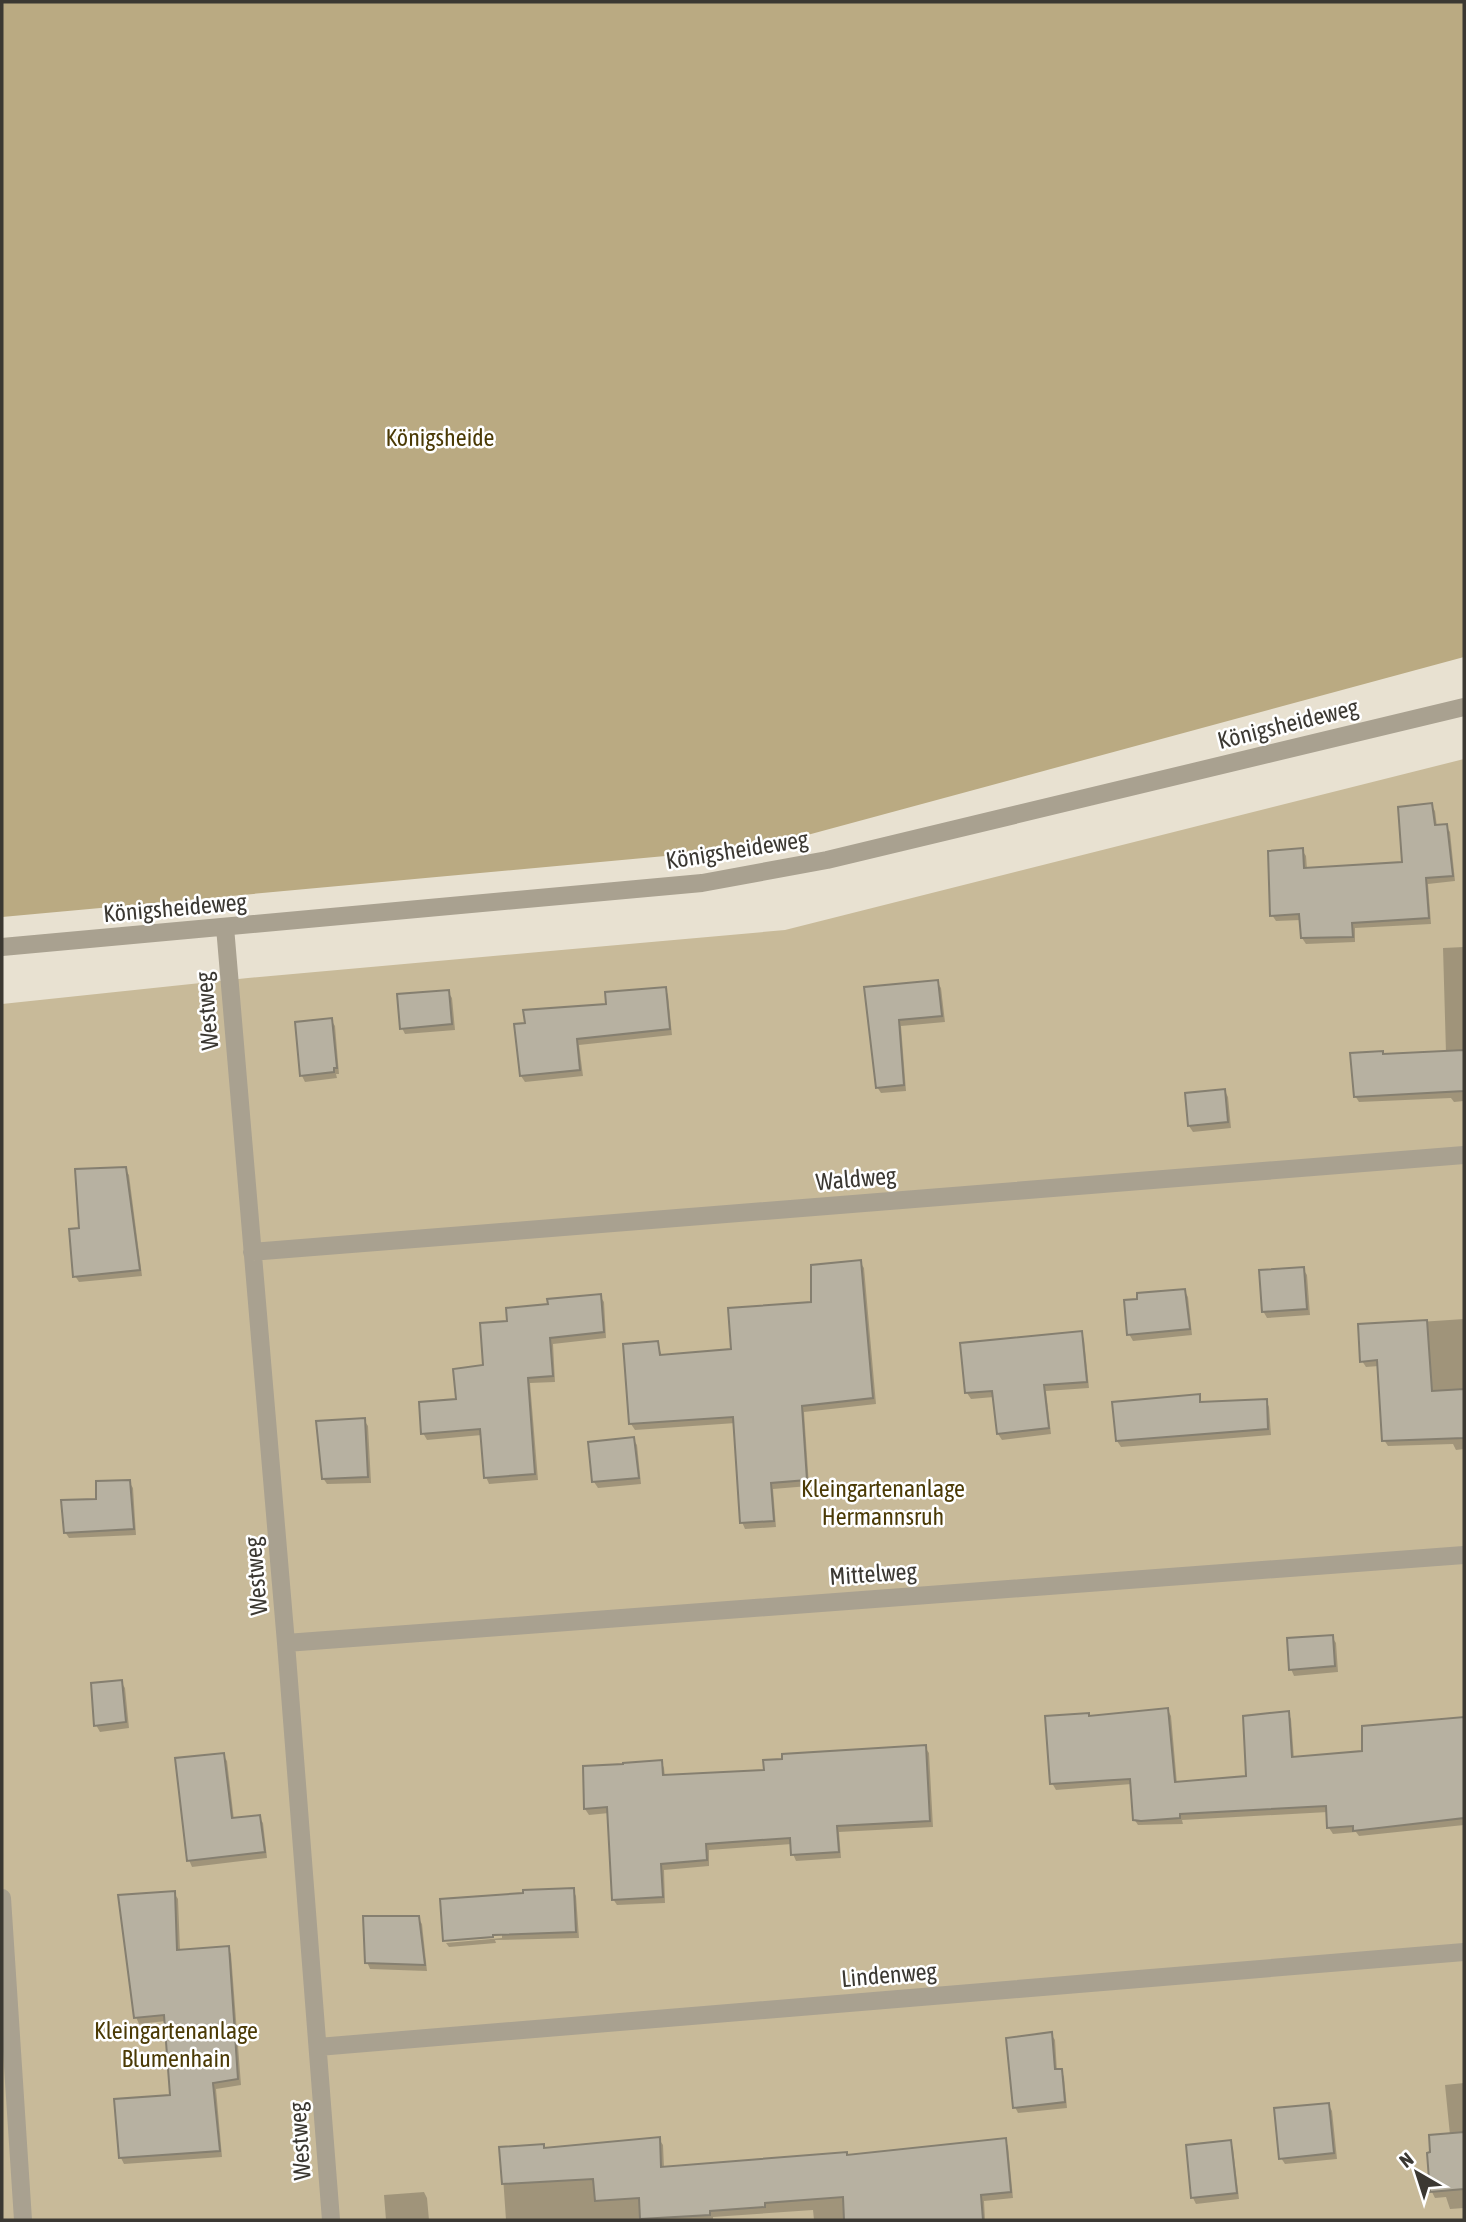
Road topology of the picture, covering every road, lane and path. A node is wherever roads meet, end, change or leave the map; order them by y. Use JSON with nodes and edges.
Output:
{"nodes":[{"id":1,"x":1464,"y":706,"type":"edge"},
{"id":2,"x":225,"y":927,"type":"junction"},
{"id":3,"x":2,"y":947,"type":"edge"},
{"id":4,"x":1464,"y":1155,"type":"edge"},
{"id":5,"x":252,"y":1252,"type":"junction"},
{"id":6,"x":1464,"y":1555,"type":"edge"},
{"id":7,"x":286,"y":1643,"type":"junction"},
{"id":8,"x":2,"y":1898,"type":"edge"},
{"id":9,"x":1464,"y":1951,"type":"edge"},
{"id":10,"x":318,"y":2047,"type":"junction"},
{"id":11,"x":23,"y":2220,"type":"edge"},
{"id":12,"x":331,"y":2220,"type":"edge"}],
"edges":[{"from":1,"to":2,"type":"street","name":"Königsheideweg"},
{"from":2,"to":3,"type":"street","name":"Königsheideweg"},
{"from":2,"to":5,"type":"street","name":"Westweg"},
{"from":4,"to":5,"type":"street","name":"Waldweg"},
{"from":5,"to":7,"type":"street","name":"Westweg"},
{"from":6,"to":7,"type":"street","name":"Mittelweg"},
{"from":7,"to":10,"type":"street","name":"Westweg"},
{"from":8,"to":11,"type":"street"},
{"from":9,"to":10,"type":"street","name":"Lindenweg"},
{"from":10,"to":12,"type":"street","name":"Westweg"}]}
